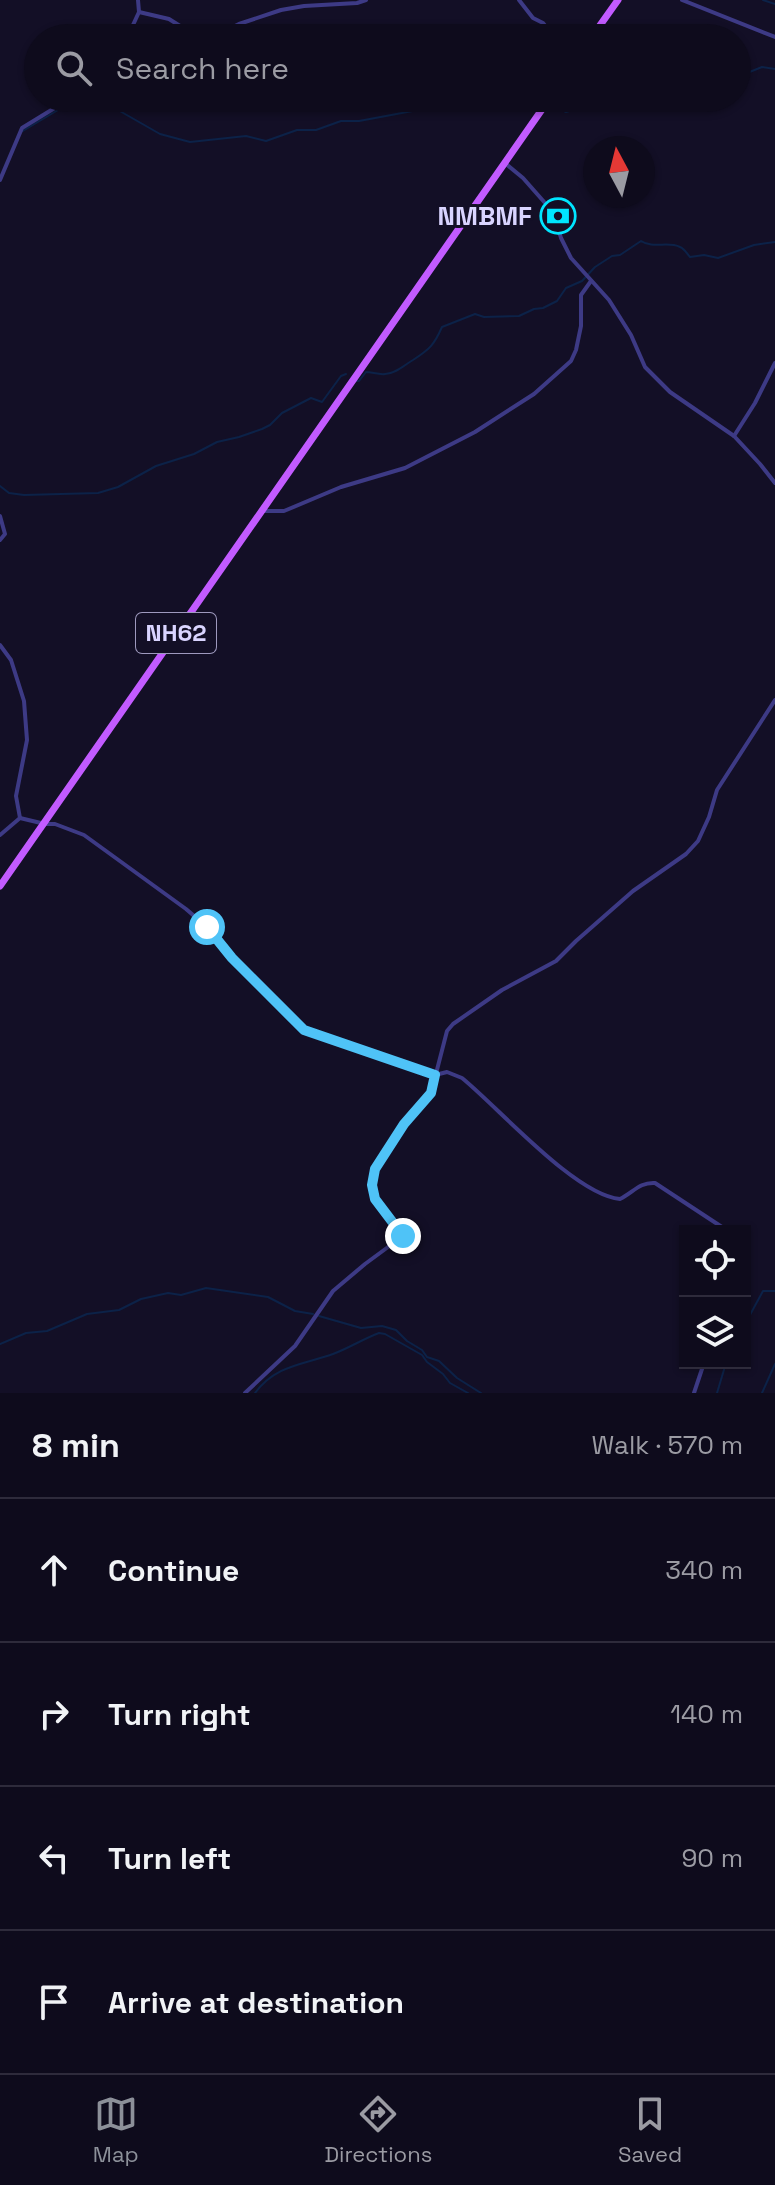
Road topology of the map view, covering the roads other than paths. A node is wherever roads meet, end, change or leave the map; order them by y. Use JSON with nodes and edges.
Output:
{"nodes":[{"id":1,"x":138,"y":0,"type":"edge"},
{"id":2,"x":366,"y":0,"type":"edge"},
{"id":3,"x":519,"y":0,"type":"edge"},
{"id":4,"x":618,"y":0,"type":"edge"},
{"id":5,"x":682,"y":0,"type":"edge"},
{"id":6,"x":139,"y":12,"type":"junction"},
{"id":7,"x":133,"y":24,"type":"edge"},
{"id":8,"x":177,"y":24,"type":"edge"},
{"id":9,"x":242,"y":24,"type":"edge"},
{"id":10,"x":544,"y":24,"type":"edge"},
{"id":11,"x":601,"y":24,"type":"edge"},
{"id":12,"x":742,"y":24,"type":"edge"},
{"id":13,"x":751,"y":27,"type":"edge"},
{"id":14,"x":775,"y":37,"type":"edge"},
{"id":15,"x":48,"y":112,"type":"edge"},
{"id":16,"x":540,"y":112,"type":"edge"},
{"id":17,"x":504,"y":163,"type":"junction"},
{"id":18,"x":0,"y":180,"type":"edge"},
{"id":19,"x":588,"y":278,"type":"junction"},
{"id":20,"x":775,"y":363,"type":"edge"},
{"id":21,"x":734,"y":436,"type":"junction"},
{"id":22,"x":775,"y":483,"type":"edge"},
{"id":23,"x":259,"y":512,"type":"junction"},
{"id":24,"x":0,"y":516,"type":"edge"},
{"id":25,"x":0,"y":540,"type":"edge"},
{"id":26,"x":0,"y":645,"type":"edge"},
{"id":27,"x":775,"y":700,"type":"edge"},
{"id":28,"x":20,"y":818,"type":"junction"},
{"id":29,"x":45,"y":824,"type":"junction"},
{"id":30,"x":0,"y":835,"type":"edge"},
{"id":31,"x":0,"y":886,"type":"edge"},
{"id":32,"x":435,"y":1075,"type":"junction"},
{"id":33,"x":719,"y":1225,"type":"edge"},
{"id":34,"x":702,"y":1369,"type":"edge"},
{"id":35,"x":245,"y":1393,"type":"edge"},
{"id":36,"x":694,"y":1393,"type":"edge"}],
"edges":[{"from":1,"to":6,"type":"street"},
{"from":2,"to":9,"type":"street"},
{"from":3,"to":10,"type":"street"},
{"from":4,"to":11,"type":"main road"},
{"from":5,"to":12,"type":"street"},
{"from":6,"to":7,"type":"street"},
{"from":6,"to":8,"type":"street"},
{"from":13,"to":14,"type":"street"},
{"from":15,"to":18,"type":"street"},
{"from":16,"to":17,"type":"main road","number":"NH62"},
{"from":17,"to":19,"type":"street"},
{"from":17,"to":23,"type":"main road","number":"NH62"},
{"from":19,"to":21,"type":"street"},
{"from":19,"to":23,"type":"street"},
{"from":20,"to":21,"type":"street"},
{"from":21,"to":22,"type":"street"},
{"from":23,"to":29,"type":"main road","number":"NH62"},
{"from":24,"to":25,"type":"street"},
{"from":26,"to":28,"type":"street"},
{"from":27,"to":32,"type":"street"},
{"from":28,"to":29,"type":"street"},
{"from":28,"to":30,"type":"street"},
{"from":29,"to":31,"type":"main road","number":"NH62"},
{"from":29,"to":32,"type":"street"},
{"from":32,"to":33,"type":"street"},
{"from":32,"to":35,"type":"street"},
{"from":34,"to":36,"type":"street"}]}
